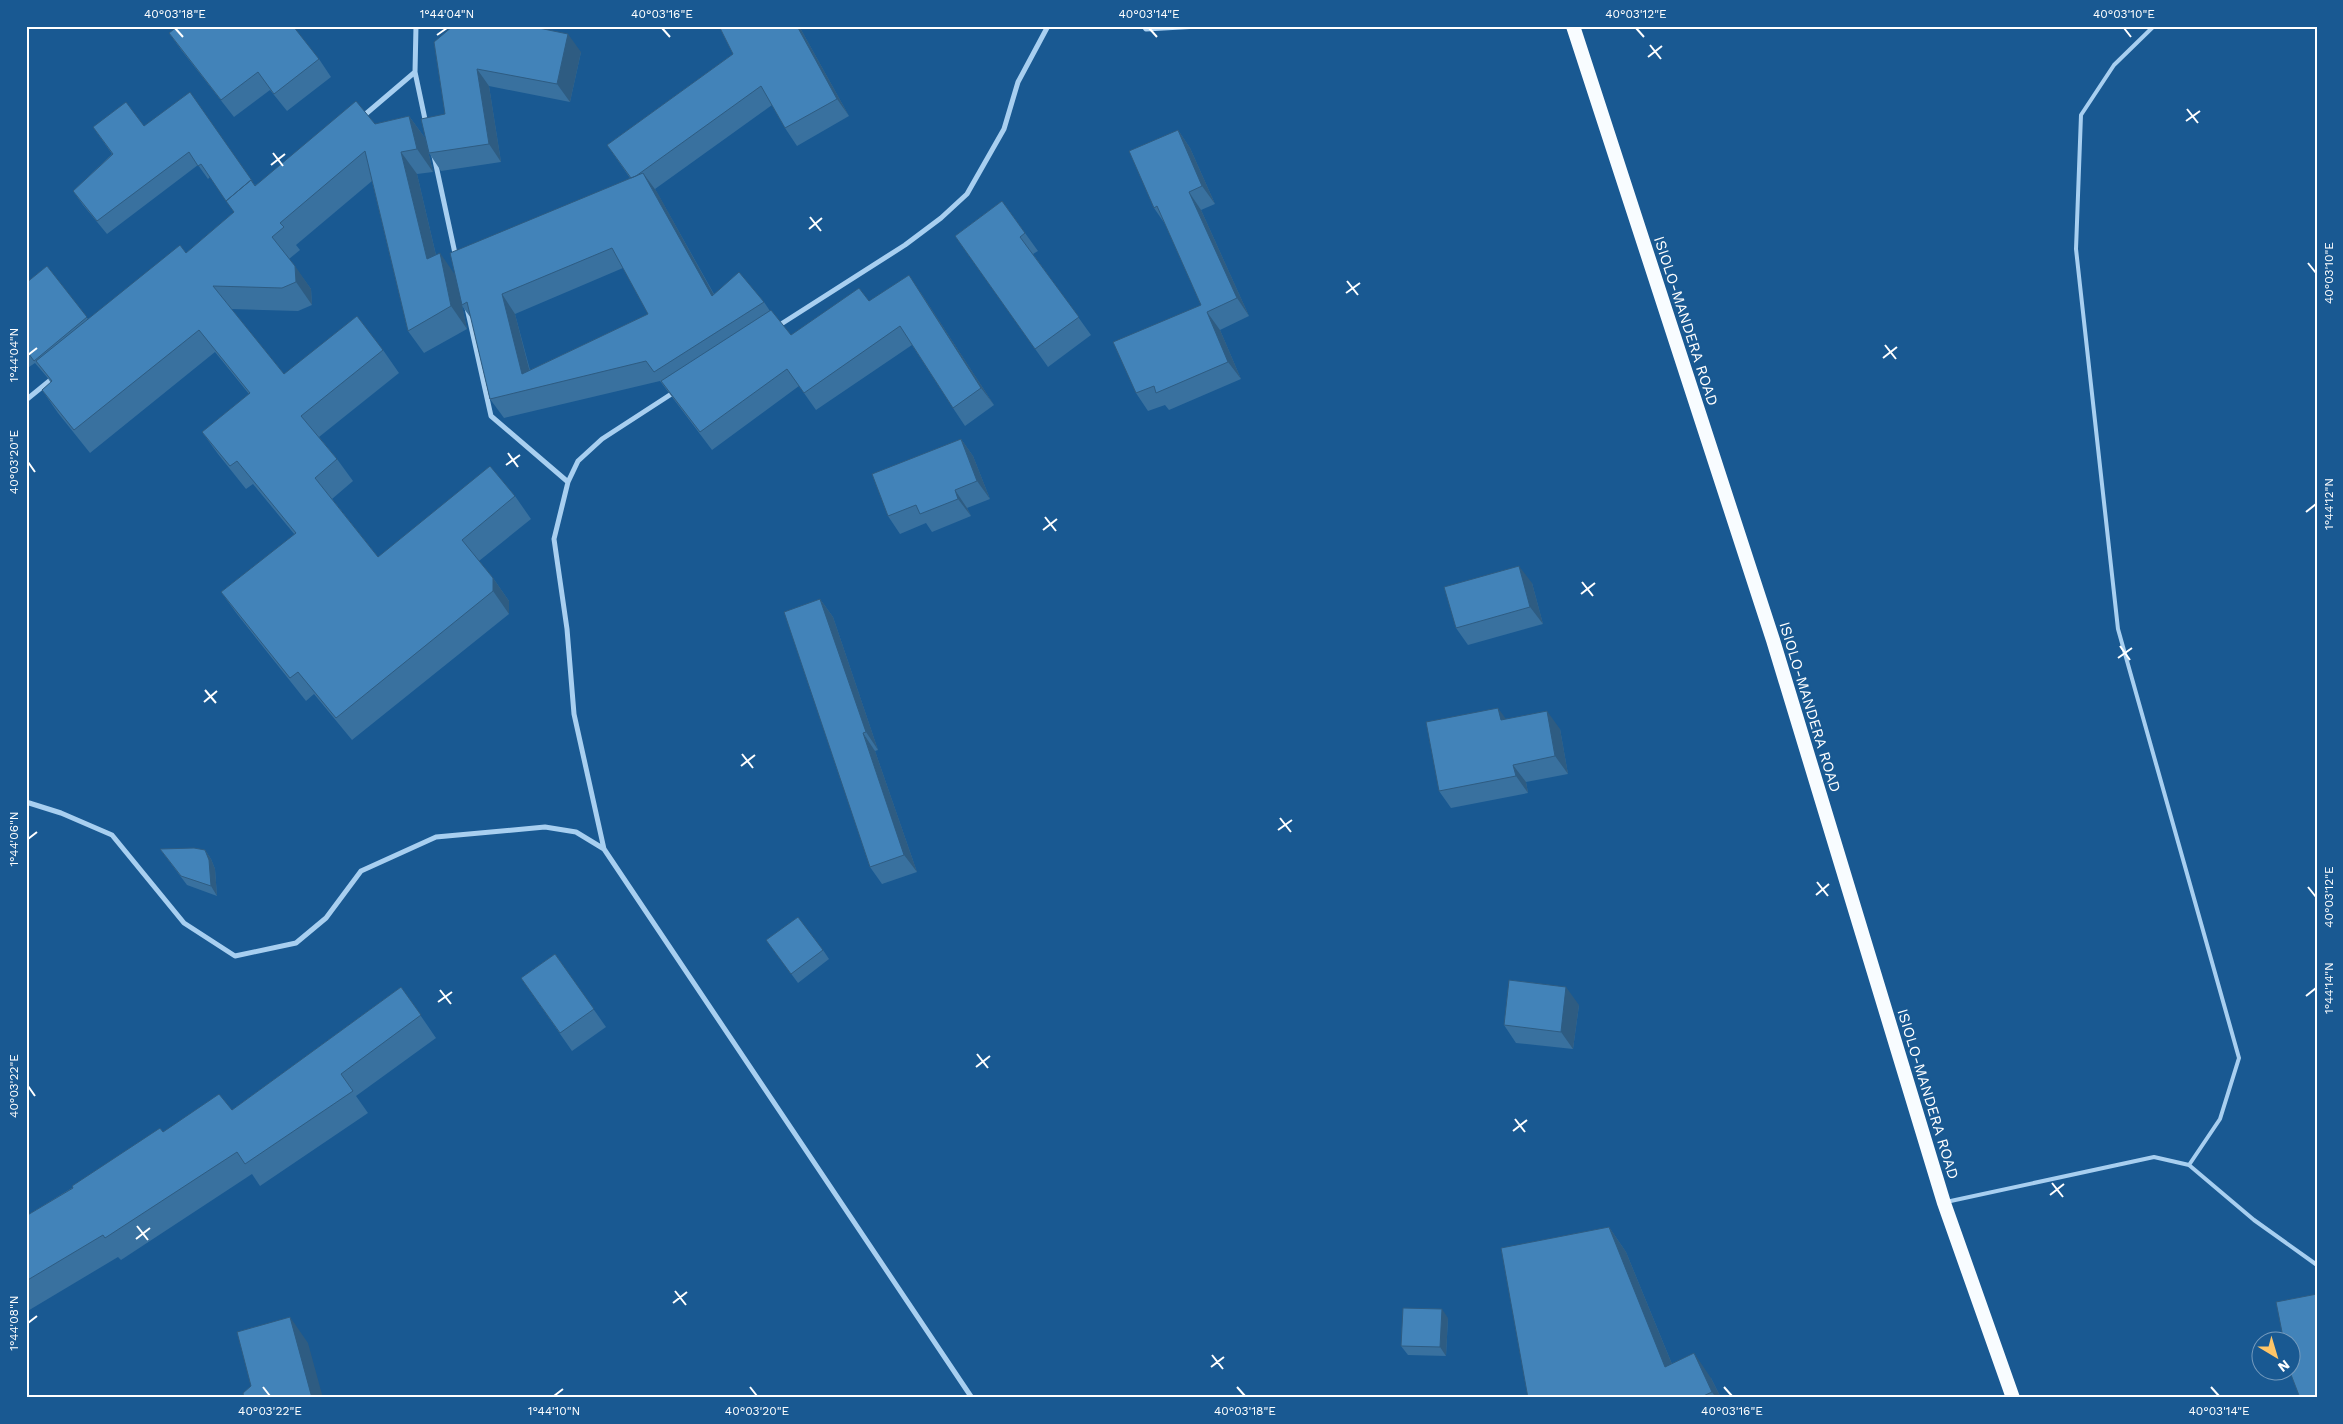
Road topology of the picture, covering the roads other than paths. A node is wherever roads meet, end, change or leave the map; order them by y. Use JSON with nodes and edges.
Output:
{"nodes":[{"id":1,"x":416,"y":26,"type":"edge"},
{"id":2,"x":1048,"y":26,"type":"edge"},
{"id":3,"x":1144,"y":26,"type":"edge"},
{"id":4,"x":1199,"y":26,"type":"edge"},
{"id":5,"x":1573,"y":26,"type":"edge"},
{"id":6,"x":2154,"y":26,"type":"edge"},
{"id":7,"x":415,"y":72,"type":"junction"},
{"id":8,"x":354,"y":124,"type":"edge"},
{"id":9,"x":428,"y":129,"type":"edge"},
{"id":10,"x":432,"y":148,"type":"edge"},
{"id":11,"x":457,"y":263,"type":"edge"},
{"id":12,"x":465,"y":301,"type":"edge"},
{"id":13,"x":774,"y":329,"type":"edge"},
{"id":14,"x":57,"y":374,"type":"edge"},
{"id":15,"x":684,"y":386,"type":"edge"},
{"id":16,"x":26,"y":400,"type":"edge"},
{"id":17,"x":568,"y":482,"type":"junction"},
{"id":18,"x":26,"y":802,"type":"edge"},
{"id":19,"x":604,"y":849,"type":"junction"},
{"id":20,"x":2190,"y":1165,"type":"junction"},
{"id":21,"x":1944,"y":1203,"type":"junction"},
{"id":22,"x":2317,"y":1266,"type":"edge"},
{"id":23,"x":972,"y":1398,"type":"edge"},
{"id":24,"x":2013,"y":1398,"type":"edge"}],
"edges":[{"from":1,"to":7,"type":"street"},
{"from":2,"to":13,"type":"street"},
{"from":3,"to":4,"type":"street"},
{"from":5,"to":21,"type":"highway","name":"ISIOLO-MANDERA ROAD"},
{"from":6,"to":20,"type":"lane"},
{"from":7,"to":8,"type":"street"},
{"from":7,"to":9,"type":"street"},
{"from":10,"to":11,"type":"street"},
{"from":12,"to":17,"type":"street"},
{"from":14,"to":16,"type":"street"},
{"from":15,"to":17,"type":"street"},
{"from":17,"to":19,"type":"street"},
{"from":18,"to":19,"type":"street"},
{"from":19,"to":23,"type":"street"},
{"from":20,"to":21,"type":"lane"},
{"from":20,"to":22,"type":"lane"},
{"from":21,"to":24,"type":"highway","name":"ISIOLO-MANDERA ROAD"}]}
